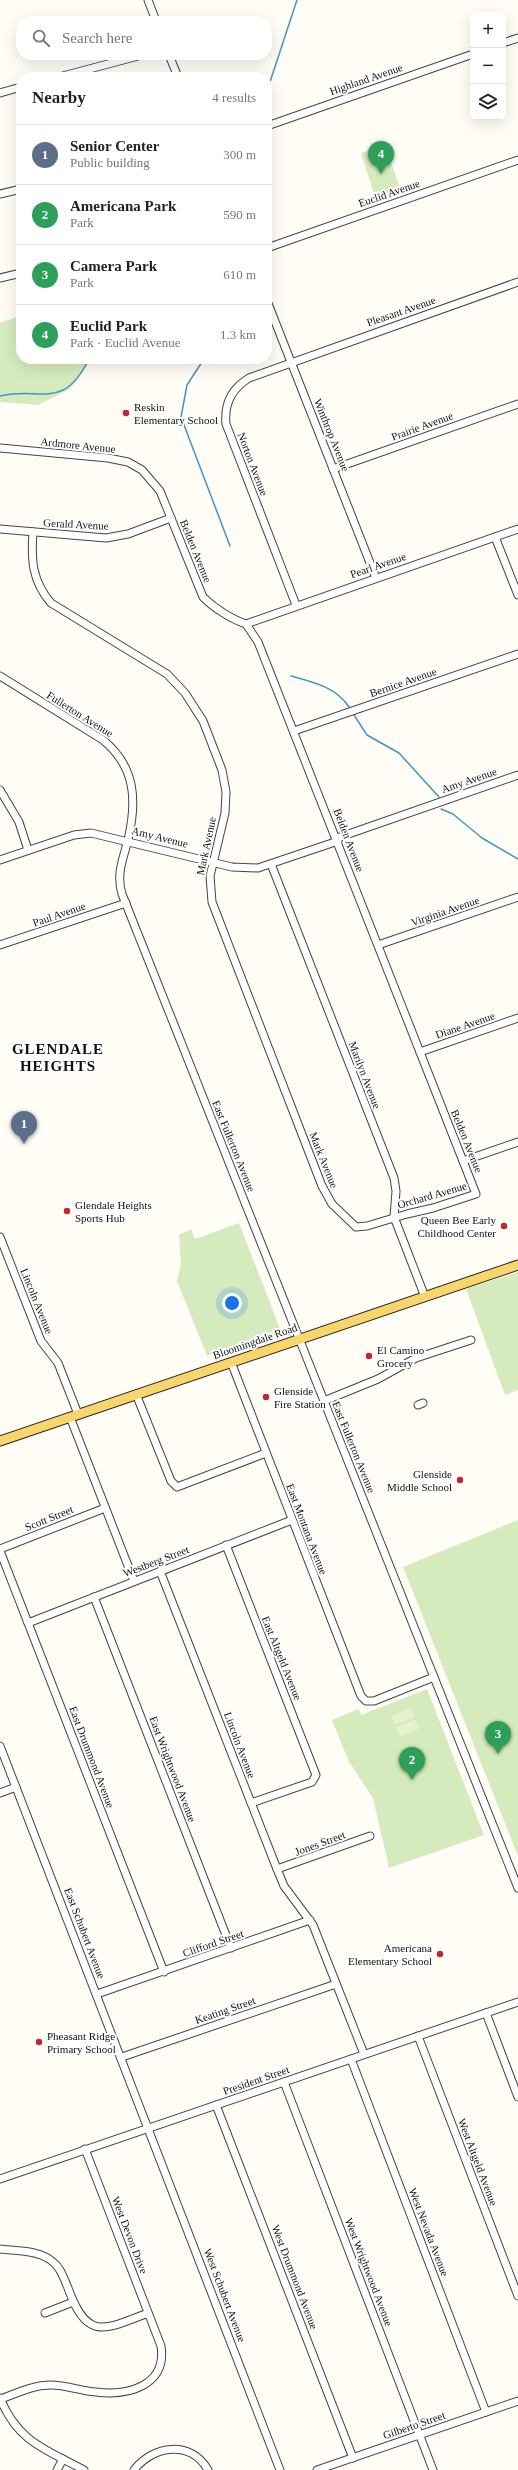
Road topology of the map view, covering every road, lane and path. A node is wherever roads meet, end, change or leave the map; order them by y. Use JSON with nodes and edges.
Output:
{"nodes":[{"id":1,"x":148,"y":0,"type":"edge"},
{"id":2,"x":154,"y":16,"type":"edge"},
{"id":3,"x":518,"y":38,"type":"edge"},
{"id":4,"x":506,"y":42,"type":"edge"},
{"id":5,"x":470,"y":55,"type":"edge"},
{"id":6,"x":123,"y":60,"type":"edge"},
{"id":7,"x":171,"y":60,"type":"edge"},
{"id":8,"x":78,"y":72,"type":"edge"},
{"id":9,"x":176,"y":72,"type":"edge"},
{"id":10,"x":16,"y":88,"type":"edge"},
{"id":11,"x":0,"y":93,"type":"edge"},
{"id":12,"x":272,"y":124,"type":"edge"},
{"id":13,"x":518,"y":160,"type":"edge"},
{"id":14,"x":16,"y":190,"type":"edge"},
{"id":15,"x":0,"y":194,"type":"edge"},
{"id":16,"x":272,"y":246,"type":"edge"},
{"id":17,"x":16,"y":273,"type":"edge"},
{"id":18,"x":0,"y":278,"type":"edge"},
{"id":19,"x":518,"y":282,"type":"edge"},
{"id":20,"x":272,"y":314,"type":"edge"},
{"id":21,"x":291,"y":362,"type":"junction"},
{"id":22,"x":518,"y":404,"type":"edge"},
{"id":23,"x":0,"y":448,"type":"edge"},
{"id":24,"x":333,"y":469,"type":"junction"},
{"id":25,"x":171,"y":518,"type":"junction"},
{"id":26,"x":0,"y":529,"type":"edge"},
{"id":27,"x":518,"y":529,"type":"edge"},
{"id":28,"x":33,"y":532,"type":"junction"},
{"id":29,"x":495,"y":537,"type":"junction"},
{"id":30,"x":376,"y":578,"type":"junction"},
{"id":31,"x":518,"y":595,"type":"edge"},
{"id":32,"x":296,"y":605,"type":"junction"},
{"id":33,"x":246,"y":624,"type":"junction"},
{"id":34,"x":518,"y":654,"type":"edge"},
{"id":35,"x":0,"y":676,"type":"edge"},
{"id":36,"x":294,"y":731,"type":"junction"},
{"id":37,"x":518,"y":775,"type":"edge"},
{"id":38,"x":0,"y":790,"type":"edge"},
{"id":39,"x":128,"y":840,"type":"junction"},
{"id":40,"x":337,"y":840,"type":"junction"},
{"id":41,"x":28,"y":850,"type":"junction"},
{"id":42,"x":0,"y":860,"type":"edge"},
{"id":43,"x":213,"y":862,"type":"junction"},
{"id":44,"x":271,"y":864,"type":"junction"},
{"id":45,"x":518,"y":897,"type":"edge"},
{"id":46,"x":126,"y":903,"type":"junction"},
{"id":47,"x":0,"y":945,"type":"edge"},
{"id":48,"x":378,"y":945,"type":"junction"},
{"id":49,"x":518,"y":1018,"type":"edge"},
{"id":50,"x":420,"y":1052,"type":"junction"},
{"id":51,"x":518,"y":1142,"type":"edge"},
{"id":52,"x":463,"y":1161,"type":"junction"},
{"id":53,"x":476,"y":1194,"type":"joint"},
{"id":54,"x":394,"y":1217,"type":"junction"},
{"id":55,"x":0,"y":1237,"type":"edge"},
{"id":56,"x":518,"y":1265,"type":"edge"},
{"id":57,"x":425,"y":1296,"type":"junction"},
{"id":58,"x":298,"y":1339,"type":"junction"},
{"id":59,"x":471,"y":1340,"type":"dead end"},
{"id":60,"x":231,"y":1362,"type":"junction"},
{"id":61,"x":136,"y":1394,"type":"junction"},
{"id":62,"x":324,"y":1401,"type":"junction"},
{"id":63,"x":74,"y":1416,"type":"junction"},
{"id":64,"x":0,"y":1440,"type":"edge"},
{"id":65,"x":266,"y":1453,"type":"junction"},
{"id":66,"x":105,"y":1508,"type":"junction"},
{"id":67,"x":292,"y":1520,"type":"junction"},
{"id":68,"x":226,"y":1545,"type":"junction"},
{"id":69,"x":0,"y":1550,"type":"edge"},
{"id":70,"x":160,"y":1571,"type":"junction"},
{"id":71,"x":134,"y":1581,"type":"junction"},
{"id":72,"x":94,"y":1597,"type":"junction"},
{"id":73,"x":28,"y":1623,"type":"junction"},
{"id":74,"x":434,"y":1677,"type":"junction"},
{"id":75,"x":0,"y":1746,"type":"edge"},
{"id":76,"x":16,"y":1787,"type":"junction"},
{"id":77,"x":0,"y":1793,"type":"edge"},
{"id":78,"x":251,"y":1803,"type":"junction"},
{"id":79,"x":370,"y":1836,"type":"dead end"},
{"id":80,"x":277,"y":1869,"type":"junction"},
{"id":81,"x":518,"y":1888,"type":"edge"},
{"id":82,"x":310,"y":1920,"type":"junction"},
{"id":83,"x":231,"y":1948,"type":"junction"},
{"id":84,"x":164,"y":1972,"type":"junction"},
{"id":85,"x":336,"y":1984,"type":"junction"},
{"id":86,"x":97,"y":1994,"type":"junction"},
{"id":87,"x":518,"y":2002,"type":"edge"},
{"id":88,"x":486,"y":2013,"type":"junction"},
{"id":89,"x":418,"y":2036,"type":"junction"},
{"id":90,"x":364,"y":2054,"type":"junction"},
{"id":91,"x":122,"y":2057,"type":"junction"},
{"id":92,"x":350,"y":2059,"type":"junction"},
{"id":93,"x":284,"y":2082,"type":"junction"},
{"id":94,"x":518,"y":2097,"type":"edge"},
{"id":95,"x":216,"y":2105,"type":"junction"},
{"id":96,"x":150,"y":2128,"type":"junction"},
{"id":97,"x":85,"y":2150,"type":"junction"},
{"id":98,"x":0,"y":2179,"type":"edge"},
{"id":99,"x":0,"y":2249,"type":"edge"},
{"id":100,"x":518,"y":2296,"type":"edge"},
{"id":101,"x":73,"y":2302,"type":"junction"},
{"id":102,"x":45,"y":2313,"type":"dead end"},
{"id":103,"x":148,"y":2314,"type":"junction"},
{"id":104,"x":0,"y":2398,"type":"edge"},
{"id":105,"x":518,"y":2401,"type":"edge"},
{"id":106,"x":486,"y":2412,"type":"junction"},
{"id":107,"x":420,"y":2435,"type":"junction"},
{"id":108,"x":352,"y":2458,"type":"junction"},
{"id":109,"x":63,"y":2459,"type":"junction"},
{"id":110,"x":57,"y":2470,"type":"edge"},
{"id":111,"x":84,"y":2470,"type":"edge"},
{"id":112,"x":134,"y":2470,"type":"edge"},
{"id":113,"x":208,"y":2470,"type":"edge"},
{"id":114,"x":280,"y":2470,"type":"edge"},
{"id":115,"x":317,"y":2470,"type":"edge"},
{"id":116,"x":433,"y":2470,"type":"edge"}],
"edges":[{"from":1,"to":2,"type":"street"},
{"from":3,"to":4,"type":"street"},
{"from":5,"to":12,"type":"street","name":"Highland Avenue"},
{"from":6,"to":8,"type":"street"},
{"from":7,"to":9,"type":"street"},
{"from":10,"to":11,"type":"street"},
{"from":13,"to":16,"type":"street","name":"Euclid Avenue"},
{"from":14,"to":15,"type":"street"},
{"from":17,"to":18,"type":"street"},
{"from":19,"to":21,"type":"street","name":"Pleasant Avenue"},
{"from":20,"to":21,"type":"street","name":"Winthrop Avenue"},
{"from":21,"to":24,"type":"street","name":"Winthrop Avenue"},
{"from":21,"to":32,"type":"street","name":"Norton Avenue"},
{"from":22,"to":24,"type":"street","name":"Prairie Avenue"},
{"from":23,"to":25,"type":"street","name":"Ardmore Avenue"},
{"from":24,"to":30,"type":"street","name":"Winthrop Avenue"},
{"from":25,"to":28,"type":"street","name":"Gerald Avenue"},
{"from":25,"to":33,"type":"street","name":"Belden Avenue"},
{"from":26,"to":28,"type":"street","name":"Gerald Avenue"},
{"from":27,"to":29,"type":"street","name":"Pearl Avenue"},
{"from":28,"to":43,"type":"street","name":"Mark Avenue"},
{"from":29,"to":30,"type":"street","name":"Pearl Avenue"},
{"from":29,"to":31,"type":"street"},
{"from":30,"to":32,"type":"street","name":"Pearl Avenue"},
{"from":32,"to":33,"type":"street","name":"Pearl Avenue"},
{"from":33,"to":36,"type":"street","name":"Belden Avenue"},
{"from":34,"to":36,"type":"street","name":"Bernice Avenue"},
{"from":35,"to":39,"type":"street","name":"Fullerton Avenue"},
{"from":36,"to":40,"type":"street","name":"Belden Avenue"},
{"from":37,"to":40,"type":"street","name":"Amy Avenue"},
{"from":38,"to":41,"type":"street"},
{"from":39,"to":41,"type":"street","name":"Amy Avenue"},
{"from":39,"to":43,"type":"street","name":"Amy Avenue"},
{"from":39,"to":46,"type":"street","name":"Fullerton Avenue"},
{"from":40,"to":44,"type":"street","name":"Amy Avenue"},
{"from":40,"to":48,"type":"street","name":"Belden Avenue"},
{"from":41,"to":42,"type":"street","name":"Amy Avenue"},
{"from":43,"to":44,"type":"street","name":"Amy Avenue"},
{"from":43,"to":54,"type":"street","name":"Mark Avenue"},
{"from":44,"to":54,"type":"street","name":"Marilyn Avenue"},
{"from":45,"to":48,"type":"street","name":"Virginia Avenue"},
{"from":46,"to":47,"type":"street","name":"Paul Avenue"},
{"from":46,"to":58,"type":"street","name":"East Fullerton Avenue"},
{"from":48,"to":50,"type":"street","name":"Belden Avenue"},
{"from":49,"to":50,"type":"street","name":"Diane Avenue"},
{"from":50,"to":52,"type":"street","name":"Belden Avenue"},
{"from":51,"to":52,"type":"street"},
{"from":52,"to":53,"type":"street","name":"Belden Avenue"},
{"from":53,"to":54,"type":"street","name":"Orchard Avenue"},
{"from":54,"to":57,"type":"street","name":"Marilyn Avenue"},
{"from":55,"to":63,"type":"street","name":"Lincoln Avenue"},
{"from":56,"to":57,"type":"main road","name":"Bloomingdale Road"},
{"from":57,"to":58,"type":"main road","name":"Bloomingdale Road"},
{"from":58,"to":60,"type":"main road","name":"Bloomingdale Road"},
{"from":58,"to":62,"type":"street","name":"East Fullerton Avenue"},
{"from":59,"to":62,"type":"street"},
{"from":60,"to":61,"type":"main road","name":"Bloomingdale Road"},
{"from":60,"to":65,"type":"street","name":"East Montana Avenue"},
{"from":61,"to":63,"type":"main road","name":"Bloomingdale Road"},
{"from":61,"to":65,"type":"street"},
{"from":62,"to":74,"type":"street","name":"East Fullerton Avenue"},
{"from":63,"to":64,"type":"main road","name":"Bloomingdale Road"},
{"from":63,"to":66,"type":"street","name":"Lincoln Avenue"},
{"from":65,"to":67,"type":"street","name":"East Montana Avenue"},
{"from":66,"to":69,"type":"street","name":"Scott Street"},
{"from":66,"to":71,"type":"street","name":"Lincoln Avenue"},
{"from":67,"to":68,"type":"street","name":"Westberg Street"},
{"from":67,"to":74,"type":"street","name":"East Montana Avenue"},
{"from":68,"to":70,"type":"street","name":"Westberg Street"},
{"from":68,"to":78,"type":"street","name":"East Altgeld Avenue"},
{"from":69,"to":73,"type":"street","name":"East Drummond Avenue"},
{"from":70,"to":71,"type":"street","name":"Westberg Street"},
{"from":70,"to":78,"type":"street","name":"Lincoln Avenue"},
{"from":71,"to":72,"type":"street","name":"Westberg Street"},
{"from":72,"to":73,"type":"street","name":"Westberg Street"},
{"from":72,"to":83,"type":"street","name":"East Wrightwood Avenue"},
{"from":73,"to":84,"type":"street","name":"East Drummond Avenue"},
{"from":74,"to":81,"type":"street","name":"East Fullerton Avenue"},
{"from":75,"to":76,"type":"street","name":"East Schubert Avenue"},
{"from":76,"to":77,"type":"street"},
{"from":76,"to":86,"type":"street","name":"East Schubert Avenue"},
{"from":78,"to":80,"type":"street","name":"Lincoln Avenue"},
{"from":79,"to":80,"type":"street","name":"Jones Street"},
{"from":80,"to":82,"type":"street","name":"Lincoln Avenue"},
{"from":82,"to":83,"type":"street","name":"Clifford Street"},
{"from":82,"to":85,"type":"street"},
{"from":83,"to":84,"type":"street","name":"Clifford Street"},
{"from":84,"to":86,"type":"street","name":"Clifford Street"},
{"from":85,"to":90,"type":"street"},
{"from":85,"to":91,"type":"street","name":"Keating Street"},
{"from":86,"to":91,"type":"street","name":"East Schubert Avenue"},
{"from":87,"to":88,"type":"street","name":"President Street"},
{"from":88,"to":89,"type":"street","name":"President Street"},
{"from":88,"to":94,"type":"street"},
{"from":89,"to":90,"type":"street","name":"President Street"},
{"from":89,"to":100,"type":"street","name":"West Altgeld Avenue"},
{"from":90,"to":92,"type":"street","name":"President Street"},
{"from":91,"to":96,"type":"street","name":"East Schubert Avenue"},
{"from":92,"to":93,"type":"street","name":"President Street"},
{"from":92,"to":106,"type":"street","name":"West Nevada Avenue"},
{"from":93,"to":95,"type":"street","name":"President Street"},
{"from":93,"to":107,"type":"street","name":"West Wrightwood Avenue"},
{"from":95,"to":96,"type":"street","name":"President Street"},
{"from":95,"to":108,"type":"street","name":"West Drummond Avenue"},
{"from":96,"to":97,"type":"street","name":"President Street"},
{"from":96,"to":114,"type":"street","name":"West Schubert Avenue"},
{"from":97,"to":98,"type":"street","name":"President Street"},
{"from":97,"to":103,"type":"street","name":"West Devon Drive"},
{"from":99,"to":101,"type":"street"},
{"from":101,"to":102,"type":"street"},
{"from":101,"to":103,"type":"street"},
{"from":103,"to":104,"type":"street","name":"West Devon Drive"},
{"from":104,"to":109,"type":"street"},
{"from":105,"to":106,"type":"street","name":"Gilberto Street"},
{"from":106,"to":107,"type":"street","name":"Gilberto Street"},
{"from":107,"to":108,"type":"street","name":"Gilberto Street"},
{"from":107,"to":116,"type":"street","name":"West Wrightwood Avenue"},
{"from":108,"to":115,"type":"street","name":"Gilberto Street"},
{"from":109,"to":110,"type":"street"},
{"from":109,"to":111,"type":"street"},
{"from":112,"to":113,"type":"street"}]}
